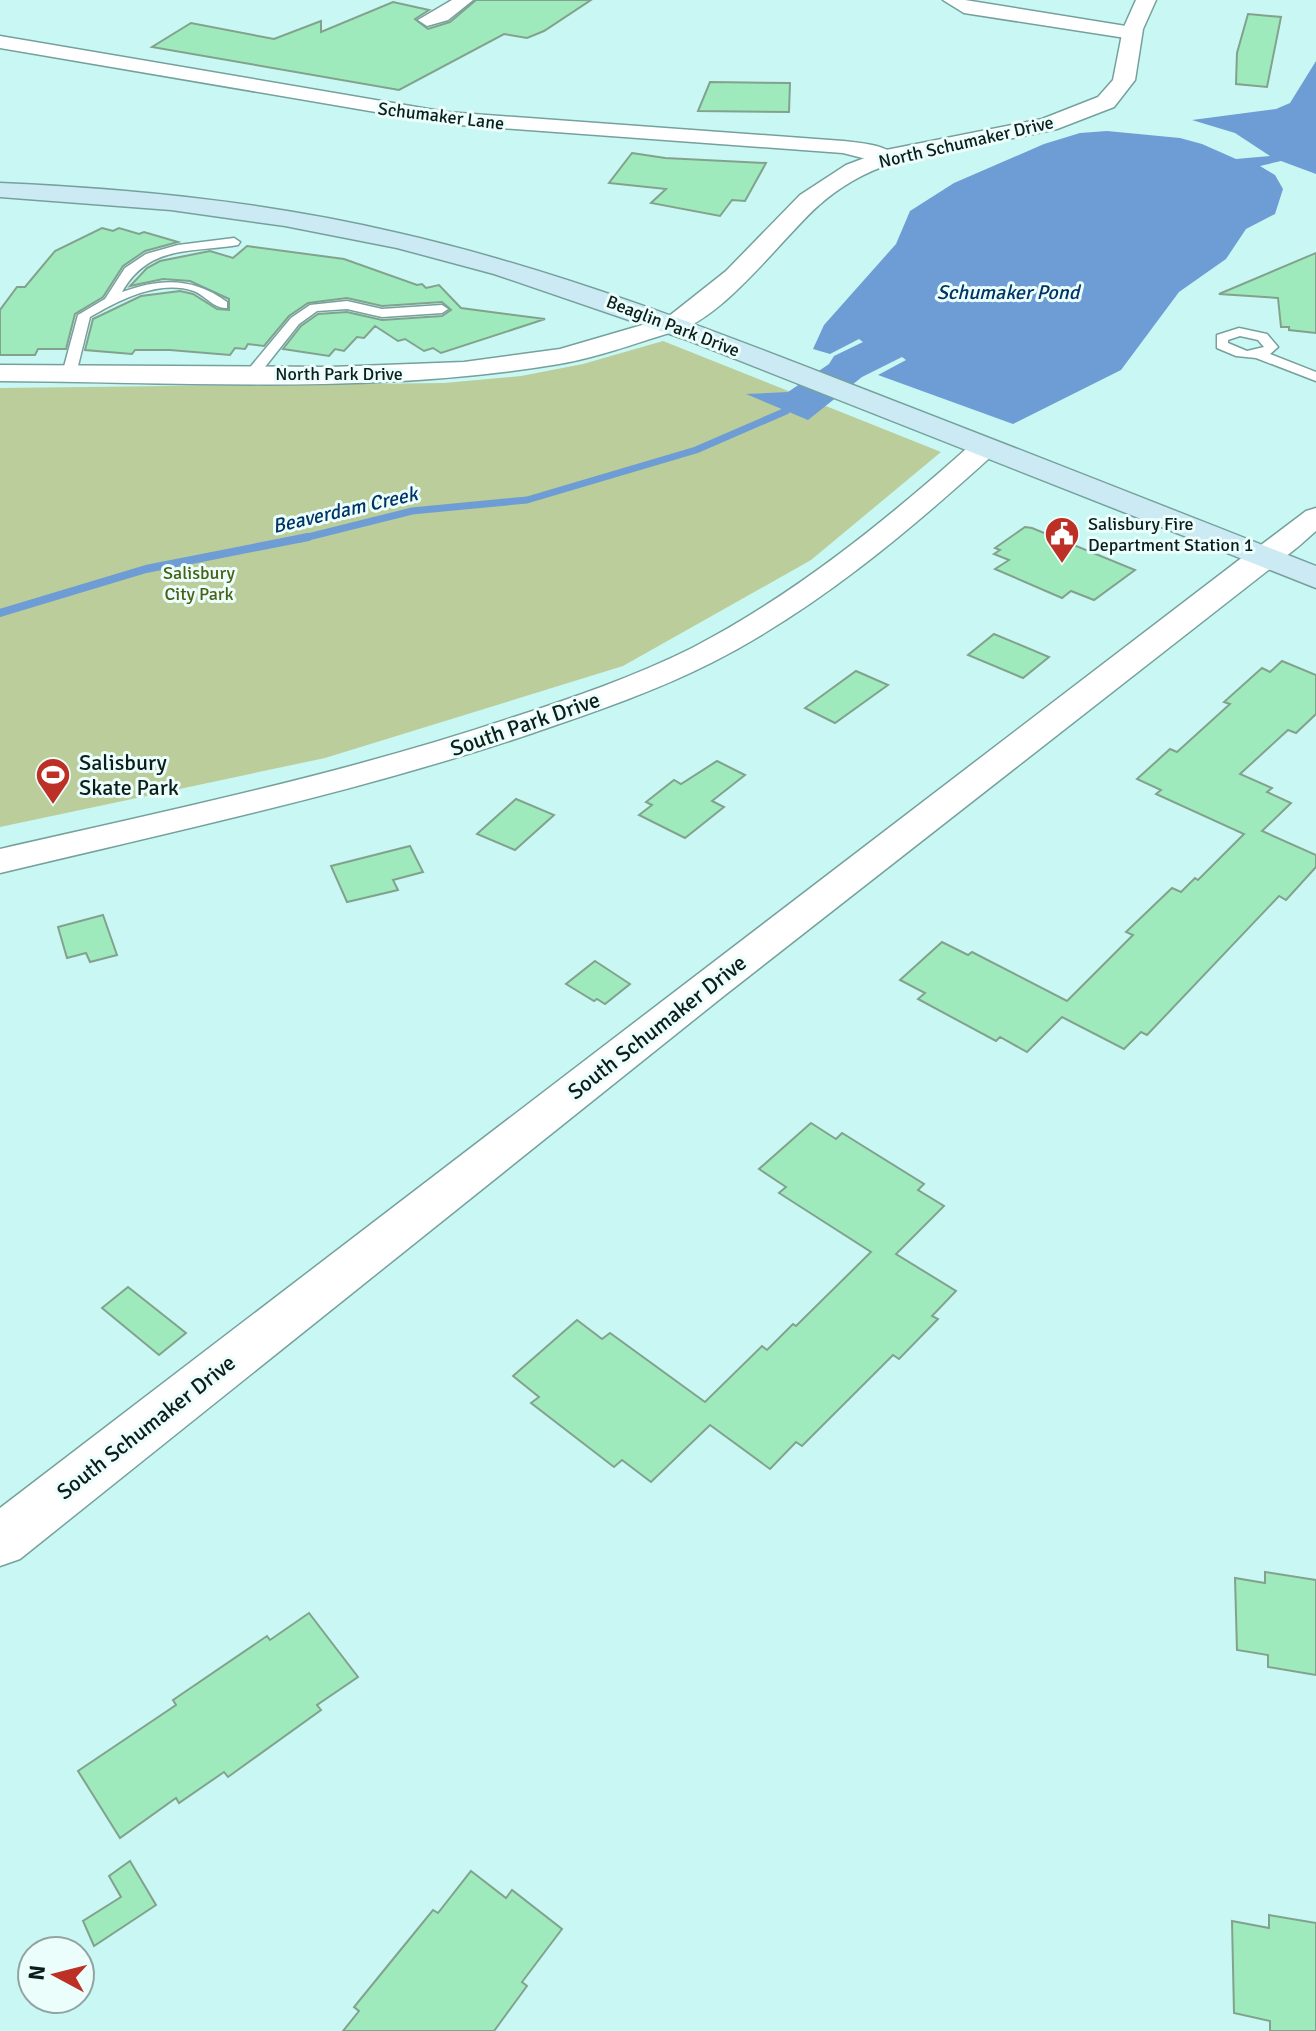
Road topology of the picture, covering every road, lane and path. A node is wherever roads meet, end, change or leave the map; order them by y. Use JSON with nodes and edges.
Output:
{"nodes":[{"id":1,"x":464,"y":0,"type":"edge"},
{"id":2,"x":952,"y":0,"type":"edge"},
{"id":3,"x":1146,"y":0,"type":"edge"},
{"id":4,"x":427,"y":20,"type":"dead end"},
{"id":5,"x":1132,"y":33,"type":"junction"},
{"id":6,"x":0,"y":42,"type":"edge"},
{"id":7,"x":886,"y":157,"type":"junction"},
{"id":8,"x":0,"y":190,"type":"edge"},
{"id":9,"x":234,"y":242,"type":"dead end"},
{"id":10,"x":111,"y":299,"type":"junction"},
{"id":11,"x":223,"y":305,"type":"dead end"},
{"id":12,"x":442,"y":309,"type":"dead end"},
{"id":13,"x":673,"y":324,"type":"junction"},
{"id":14,"x":1316,"y":367,"type":"edge"},
{"id":15,"x":0,"y":373,"type":"edge"},
{"id":16,"x":69,"y":374,"type":"junction"},
{"id":17,"x":252,"y":374,"type":"junction"},
{"id":18,"x":1316,"y":377,"type":"edge"},
{"id":19,"x":985,"y":447,"type":"junction"},
{"id":20,"x":1316,"y":517,"type":"edge"},
{"id":21,"x":1264,"y":557,"type":"junction"},
{"id":22,"x":1316,"y":578,"type":"edge"},
{"id":23,"x":0,"y":861,"type":"edge"},
{"id":24,"x":0,"y":1541,"type":"edge"}],
"edges":[{"from":1,"to":4,"type":"street"},
{"from":2,"to":5,"type":"street"},
{"from":3,"to":5,"type":"street","name":"North Schumaker Drive"},
{"from":5,"to":7,"type":"street","name":"North Schumaker Drive"},
{"from":6,"to":7,"type":"street","name":"Schumaker Lane"},
{"from":7,"to":13,"type":"street","name":"North Schumaker Drive"},
{"from":8,"to":13,"type":"main road","name":"Beaglin Park Drive"},
{"from":9,"to":10,"type":"lane"},
{"from":10,"to":11,"type":"lane"},
{"from":10,"to":16,"type":"lane"},
{"from":12,"to":17,"type":"lane"},
{"from":13,"to":17,"type":"street","name":"North Park Drive"},
{"from":13,"to":19,"type":"main road","name":"Beaglin Park Drive"},
{"from":14,"to":18,"type":"lane"},
{"from":15,"to":16,"type":"street","name":"North Park Drive"},
{"from":16,"to":17,"type":"street","name":"North Park Drive"},
{"from":19,"to":21,"type":"main road","name":"Beaglin Park Drive"},
{"from":19,"to":23,"type":"street","name":"South Park Drive"},
{"from":20,"to":21,"type":"street","name":"South Schumaker Drive"},
{"from":21,"to":22,"type":"main road","name":"Beaglin Park Drive"},
{"from":21,"to":24,"type":"street","name":"South Schumaker Drive"}]}
